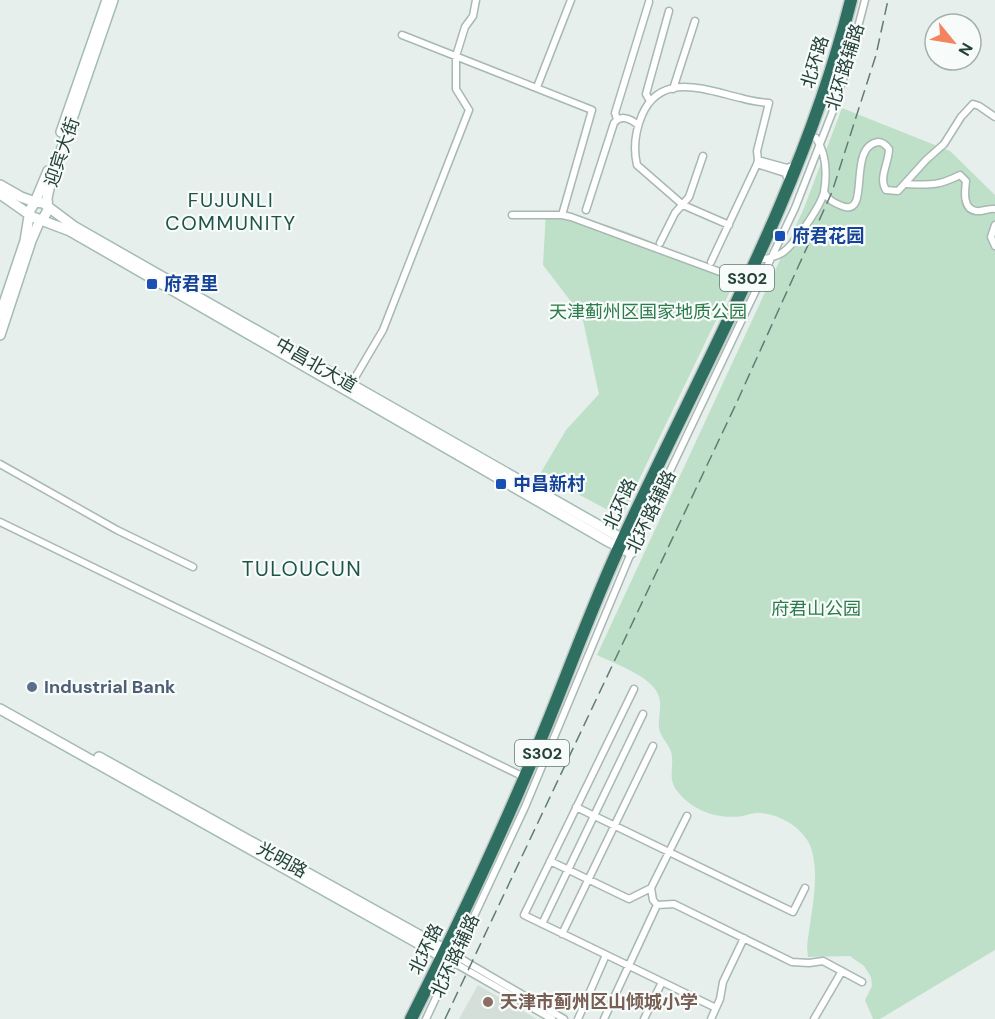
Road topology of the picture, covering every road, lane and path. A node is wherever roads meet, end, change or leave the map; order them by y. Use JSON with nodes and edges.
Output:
{"nodes":[{"id":1,"x":106,"y":0,"type":"edge"},
{"id":2,"x":114,"y":0,"type":"edge"},
{"id":3,"x":476,"y":0,"type":"edge"},
{"id":4,"x":571,"y":0,"type":"edge"},
{"id":5,"x":851,"y":0,"type":"edge"},
{"id":6,"x":857,"y":0,"type":"edge"},
{"id":7,"x":865,"y":0,"type":"edge"},
{"id":8,"x":649,"y":2,"type":"dead end"},
{"id":9,"x":669,"y":11,"type":"dead end"},
{"id":10,"x":695,"y":21,"type":"dead end"},
{"id":11,"x":402,"y":34,"type":"dead end"},
{"id":12,"x":456,"y":56,"type":"junction"},
{"id":13,"x":537,"y":87,"type":"junction"},
{"id":14,"x":672,"y":89,"type":"junction"},
{"id":15,"x":650,"y":101,"type":"junction"},
{"id":16,"x":995,"y":117,"type":"edge"},
{"id":17,"x":617,"y":119,"type":"junction"},
{"id":18,"x":638,"y":125,"type":"junction"},
{"id":19,"x":818,"y":141,"type":"junction"},
{"id":20,"x":703,"y":156,"type":"dead end"},
{"id":21,"x":758,"y":162,"type":"junction"},
{"id":22,"x":798,"y":163,"type":"junction"},
{"id":23,"x":906,"y":184,"type":"junction"},
{"id":24,"x":0,"y":185,"type":"edge"},
{"id":25,"x":789,"y":185,"type":"junction"},
{"id":26,"x":824,"y":192,"type":"junction"},
{"id":27,"x":0,"y":194,"type":"edge"},
{"id":28,"x":828,"y":200,"type":"junction"},
{"id":29,"x":820,"y":201,"type":"junction"},
{"id":30,"x":35,"y":202,"type":"junction"},
{"id":31,"x":683,"y":205,"type":"junction"},
{"id":32,"x":47,"y":206,"type":"junction"},
{"id":33,"x":995,"y":209,"type":"edge"},
{"id":34,"x":586,"y":210,"type":"dead end"},
{"id":35,"x":30,"y":214,"type":"junction"},
{"id":36,"x":512,"y":215,"type":"dead end"},
{"id":37,"x":562,"y":215,"type":"junction"},
{"id":38,"x":40,"y":220,"type":"junction"},
{"id":39,"x":729,"y":225,"type":"junction"},
{"id":40,"x":995,"y":225,"type":"edge"},
{"id":41,"x":660,"y":243,"type":"dead end"},
{"id":42,"x":995,"y":246,"type":"edge"},
{"id":43,"x":768,"y":258,"type":"junction"},
{"id":44,"x":711,"y":262,"type":"dead end"},
{"id":45,"x":742,"y":280,"type":"dead end"},
{"id":46,"x":0,"y":315,"type":"edge"},
{"id":47,"x":0,"y":335,"type":"edge"},
{"id":48,"x":349,"y":388,"type":"junction"},
{"id":49,"x":0,"y":464,"type":"edge"},
{"id":50,"x":0,"y":522,"type":"edge"},
{"id":51,"x":627,"y":547,"type":"junction"},
{"id":52,"x":193,"y":567,"type":"dead end"},
{"id":53,"x":634,"y":688,"type":"dead end"},
{"id":54,"x":0,"y":702,"type":"edge"},
{"id":55,"x":0,"y":709,"type":"edge"},
{"id":56,"x":643,"y":714,"type":"dead end"},
{"id":57,"x":653,"y":746,"type":"dead end"},
{"id":58,"x":524,"y":777,"type":"junction"},
{"id":59,"x":576,"y":807,"type":"junction"},
{"id":60,"x":594,"y":816,"type":"junction"},
{"id":61,"x":687,"y":816,"type":"dead end"},
{"id":62,"x":614,"y":826,"type":"junction"},
{"id":63,"x":669,"y":852,"type":"junction"},
{"id":64,"x":550,"y":861,"type":"junction"},
{"id":65,"x":568,"y":870,"type":"junction"},
{"id":66,"x":588,"y":879,"type":"junction"},
{"id":67,"x":651,"y":888,"type":"junction"},
{"id":68,"x":805,"y":888,"type":"dead end"},
{"id":69,"x":657,"y":905,"type":"junction"},
{"id":70,"x":542,"y":924,"type":"junction"},
{"id":71,"x":562,"y":934,"type":"junction"},
{"id":72,"x":744,"y":938,"type":"junction"},
{"id":73,"x":606,"y":955,"type":"junction"},
{"id":74,"x":449,"y":957,"type":"junction"},
{"id":75,"x":629,"y":966,"type":"junction"},
{"id":76,"x":842,"y":971,"type":"junction"},
{"id":77,"x":662,"y":982,"type":"junction"},
{"id":78,"x":862,"y":982,"type":"dead end"},
{"id":79,"x":716,"y":1008,"type":"junction"},
{"id":80,"x":549,"y":1018,"type":"edge"},
{"id":81,"x":411,"y":1019,"type":"edge"},
{"id":82,"x":418,"y":1019,"type":"edge"},
{"id":83,"x":426,"y":1019,"type":"edge"},
{"id":84,"x":564,"y":1019,"type":"edge"},
{"id":85,"x":578,"y":1019,"type":"edge"},
{"id":86,"x":604,"y":1019,"type":"edge"},
{"id":87,"x":644,"y":1019,"type":"edge"},
{"id":88,"x":711,"y":1019,"type":"edge"},
{"id":89,"x":814,"y":1019,"type":"edge"}],
"edges":[{"from":1,"to":30,"type":"main road","name":"迎宾大街"},
{"from":2,"to":32,"type":"main road","name":"迎宾大街"},
{"from":3,"to":12,"type":"street"},
{"from":4,"to":13,"type":"street"},
{"from":5,"to":22,"type":"highway","name":"北环路","number":"S302"},
{"from":6,"to":19,"type":"highway","name":"北环路","number":"S302"},
{"from":7,"to":19,"type":"street","name":"北环路辅路"},
{"from":8,"to":17,"type":"street"},
{"from":9,"to":15,"type":"street"},
{"from":10,"to":14,"type":"street"},
{"from":11,"to":12,"type":"street"},
{"from":12,"to":13,"type":"street"},
{"from":12,"to":48,"type":"street"},
{"from":13,"to":37,"type":"street"},
{"from":14,"to":15,"type":"street"},
{"from":14,"to":21,"type":"street"},
{"from":15,"to":18,"type":"street"},
{"from":16,"to":23,"type":"street"},
{"from":17,"to":18,"type":"street"},
{"from":17,"to":34,"type":"street"},
{"from":18,"to":31,"type":"street"},
{"from":19,"to":26,"type":"street"},
{"from":19,"to":43,"type":"highway","name":"北环路","number":"S302"},
{"from":20,"to":31,"type":"street"},
{"from":21,"to":22,"type":"street"},
{"from":21,"to":25,"type":"street"},
{"from":21,"to":39,"type":"street"},
{"from":22,"to":25,"type":"highway","name":"北环路","number":"S302"},
{"from":23,"to":28,"type":"street"},
{"from":23,"to":33,"type":"street"},
{"from":24,"to":30,"type":"main road","name":"中昌北大道"},
{"from":25,"to":51,"type":"highway","name":"北环路","number":"S302"},
{"from":26,"to":28,"type":"street"},
{"from":26,"to":29,"type":"street"},
{"from":27,"to":35,"type":"main road","name":"中昌北大道"},
{"from":28,"to":29,"type":"street"},
{"from":29,"to":43,"type":"street"},
{"from":30,"to":32,"type":"main road","name":"中昌北大道"},
{"from":30,"to":35,"type":"main road","name":"迎宾大街"},
{"from":31,"to":39,"type":"street"},
{"from":31,"to":41,"type":"street"},
{"from":32,"to":38,"type":"main road","name":"迎宾大街"},
{"from":32,"to":48,"type":"main road","name":"中昌北大道"},
{"from":35,"to":38,"type":"main road","name":"中昌北大道"},
{"from":35,"to":46,"type":"main road","name":"迎宾大街"},
{"from":36,"to":37,"type":"street"},
{"from":37,"to":45,"type":"street"},
{"from":38,"to":47,"type":"main road","name":"迎宾大街"},
{"from":38,"to":48,"type":"main road","name":"中昌北大道"},
{"from":39,"to":44,"type":"street"},
{"from":40,"to":42,"type":"street"},
{"from":43,"to":51,"type":"highway","name":"北环路","number":"S302"},
{"from":48,"to":51,"type":"main road","name":"中昌北大道"},
{"from":49,"to":52,"type":"street"},
{"from":50,"to":58,"type":"street"},
{"from":51,"to":58,"type":"highway","name":"北环路","number":"S302"},
{"from":51,"to":74,"type":"highway","name":"北环路","number":"S302"},
{"from":53,"to":59,"type":"street"},
{"from":54,"to":74,"type":"main road","name":"光明路"},
{"from":55,"to":74,"type":"main road","name":"光明路"},
{"from":56,"to":60,"type":"street"},
{"from":57,"to":62,"type":"street"},
{"from":58,"to":74,"type":"highway","name":"北环路","number":"S302"},
{"from":59,"to":60,"type":"street"},
{"from":59,"to":64,"type":"street"},
{"from":60,"to":62,"type":"street"},
{"from":60,"to":65,"type":"street"},
{"from":61,"to":63,"type":"street"},
{"from":62,"to":63,"type":"street"},
{"from":62,"to":66,"type":"street"},
{"from":63,"to":67,"type":"street"},
{"from":63,"to":68,"type":"street"},
{"from":64,"to":65,"type":"street"},
{"from":64,"to":70,"type":"street"},
{"from":65,"to":66,"type":"street"},
{"from":65,"to":70,"type":"street"},
{"from":66,"to":67,"type":"street"},
{"from":66,"to":71,"type":"street"},
{"from":67,"to":69,"type":"street"},
{"from":69,"to":72,"type":"street"},
{"from":69,"to":75,"type":"street"},
{"from":70,"to":71,"type":"street"},
{"from":71,"to":73,"type":"street"},
{"from":72,"to":76,"type":"street"},
{"from":72,"to":79,"type":"street"},
{"from":73,"to":75,"type":"street"},
{"from":73,"to":85,"type":"street"},
{"from":74,"to":80,"type":"street","name":"光明路"},
{"from":74,"to":81,"type":"highway","name":"北环路","number":"S302"},
{"from":74,"to":82,"type":"highway","name":"北环路","number":"S302"},
{"from":74,"to":83,"type":"street","name":"北环路辅路"},
{"from":74,"to":84,"type":"street","name":"光明路"},
{"from":75,"to":77,"type":"street"},
{"from":75,"to":86,"type":"street"},
{"from":76,"to":78,"type":"street"},
{"from":76,"to":89,"type":"street"},
{"from":77,"to":79,"type":"street"},
{"from":77,"to":87,"type":"street"},
{"from":79,"to":88,"type":"street"}]}
